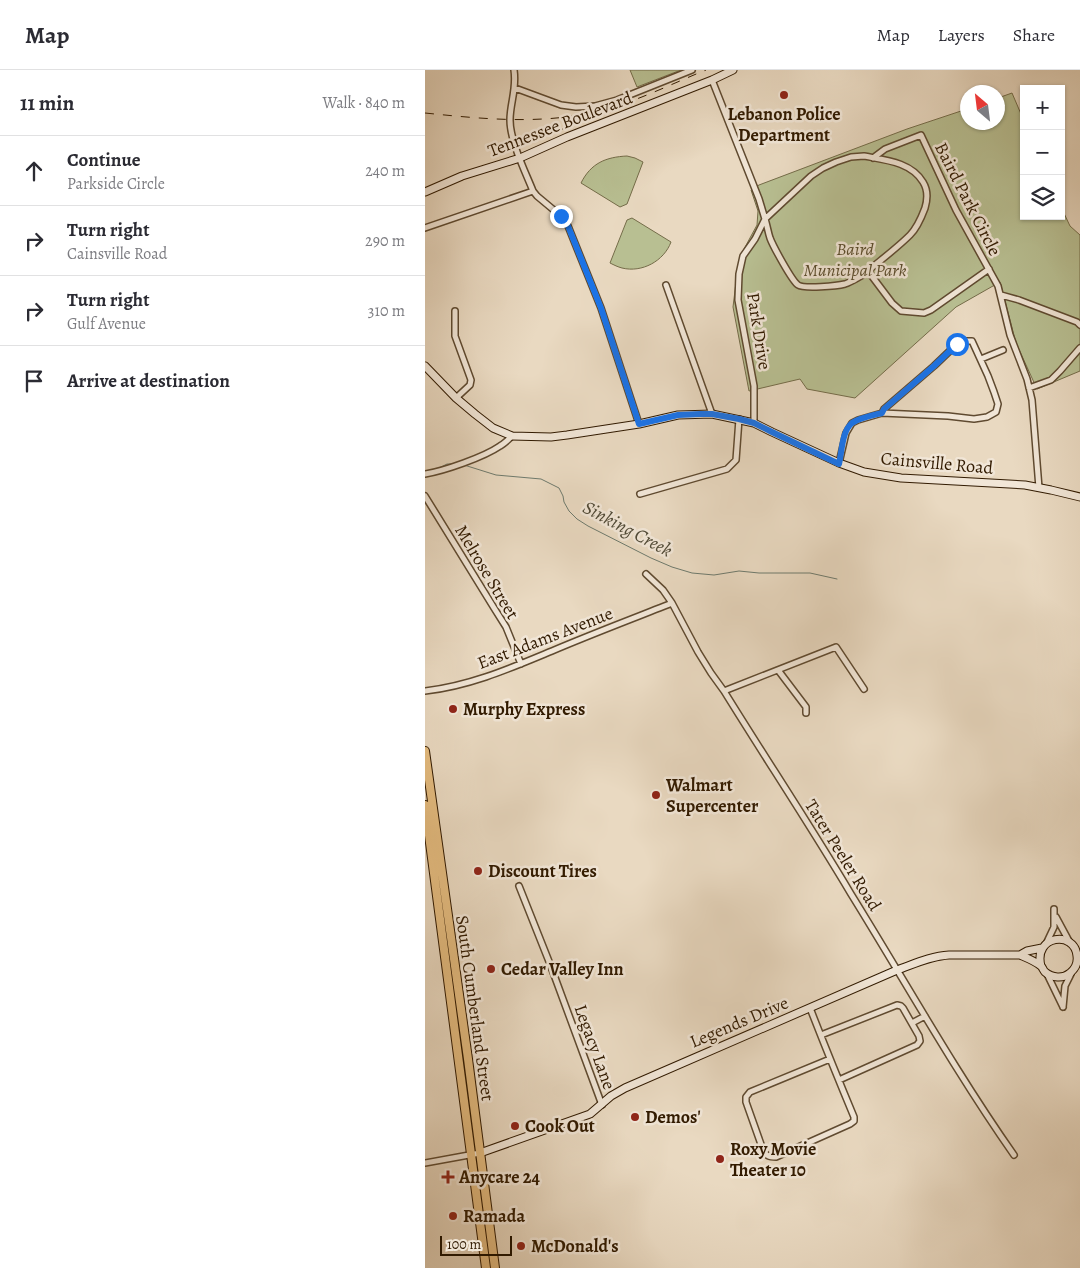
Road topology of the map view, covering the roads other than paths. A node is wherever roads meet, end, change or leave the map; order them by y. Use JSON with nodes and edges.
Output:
{"nodes":[{"id":1,"x":514,"y":70,"type":"edge"},
{"id":2,"x":692,"y":70,"type":"edge"},
{"id":3,"x":733,"y":70,"type":"edge"},
{"id":4,"x":712,"y":80,"type":"junction"},
{"id":5,"x":515,"y":88,"type":"junction"},
{"id":6,"x":520,"y":158,"type":"junction"},
{"id":7,"x":873,"y":158,"type":"junction"},
{"id":8,"x":533,"y":191,"type":"junction"},
{"id":9,"x":425,"y":192,"type":"edge"},
{"id":10,"x":765,"y":219,"type":"junction"},
{"id":11,"x":425,"y":228,"type":"edge"},
{"id":12,"x":989,"y":270,"type":"junction"},
{"id":13,"x":867,"y":271,"type":"junction"},
{"id":14,"x":666,"y":285,"type":"dead end"},
{"id":15,"x":1001,"y":295,"type":"junction"},
{"id":16,"x":455,"y":311,"type":"dead end"},
{"id":17,"x":1080,"y":325,"type":"edge"},
{"id":18,"x":1080,"y":348,"type":"edge"},
{"id":19,"x":1003,"y":350,"type":"dead end"},
{"id":20,"x":981,"y":359,"type":"junction"},
{"id":21,"x":425,"y":366,"type":"edge"},
{"id":22,"x":1029,"y":388,"type":"junction"},
{"id":23,"x":456,"y":398,"type":"junction"},
{"id":24,"x":882,"y":413,"type":"junction"},
{"id":25,"x":712,"y":414,"type":"junction"},
{"id":26,"x":739,"y":419,"type":"junction"},
{"id":27,"x":754,"y":423,"type":"junction"},
{"id":28,"x":639,"y":424,"type":"junction"},
{"id":29,"x":513,"y":436,"type":"junction"},
{"id":30,"x":839,"y":464,"type":"junction"},
{"id":31,"x":425,"y":474,"type":"edge"},
{"id":32,"x":1039,"y":488,"type":"junction"},
{"id":33,"x":640,"y":494,"type":"dead end"},
{"id":34,"x":425,"y":496,"type":"edge"},
{"id":35,"x":1080,"y":497,"type":"edge"},
{"id":36,"x":646,"y":574,"type":"dead end"},
{"id":37,"x":672,"y":603,"type":"junction"},
{"id":38,"x":521,"y":664,"type":"junction"},
{"id":39,"x":778,"y":670,"type":"junction"},
{"id":40,"x":864,"y":689,"type":"dead end"},
{"id":41,"x":425,"y":691,"type":"edge"},
{"id":42,"x":724,"y":691,"type":"junction"},
{"id":43,"x":806,"y":713,"type":"dead end"},
{"id":44,"x":425,"y":752,"type":"edge"},
{"id":45,"x":425,"y":805,"type":"edge"},
{"id":46,"x":519,"y":886,"type":"dead end"},
{"id":47,"x":1044,"y":946,"type":"junction"},
{"id":48,"x":1075,"y":947,"type":"edge"},
{"id":49,"x":1019,"y":955,"type":"junction"},
{"id":50,"x":1041,"y":966,"type":"junction"},
{"id":51,"x":1076,"y":968,"type":"edge"},
{"id":52,"x":897,"y":970,"type":"junction"},
{"id":53,"x":1046,"y":973,"type":"junction"},
{"id":54,"x":810,"y":1008,"type":"junction"},
{"id":55,"x":925,"y":1016,"type":"junction"},
{"id":56,"x":912,"y":1023,"type":"junction"},
{"id":57,"x":821,"y":1036,"type":"junction"},
{"id":58,"x":831,"y":1059,"type":"junction"},
{"id":59,"x":839,"y":1080,"type":"junction"},
{"id":60,"x":602,"y":1105,"type":"junction"},
{"id":61,"x":480,"y":1153,"type":"junction"},
{"id":62,"x":471,"y":1155,"type":"junction"},
{"id":63,"x":1014,"y":1155,"type":"dead end"},
{"id":64,"x":425,"y":1163,"type":"edge"},
{"id":65,"x":486,"y":1268,"type":"edge"},
{"id":66,"x":495,"y":1268,"type":"edge"}],
"edges":[{"from":1,"to":5,"type":"street"},
{"from":2,"to":5,"type":"street"},
{"from":3,"to":4,"type":"street","name":"Tennessee Boulevard"},
{"from":4,"to":6,"type":"street","name":"Tennessee Boulevard"},
{"from":4,"to":10,"type":"street"},
{"from":5,"to":6,"type":"street"},
{"from":6,"to":8,"type":"street"},
{"from":6,"to":9,"type":"street","name":"Tennessee Boulevard"},
{"from":7,"to":10,"type":"street","name":"Baird Park Circle"},
{"from":7,"to":12,"type":"street","name":"Baird Park Circle"},
{"from":7,"to":13,"type":"street","name":"Baird Park Circle"},
{"from":8,"to":11,"type":"street"},
{"from":8,"to":28,"type":"street"},
{"from":10,"to":13,"type":"street","name":"Baird Park Circle"},
{"from":10,"to":27,"type":"street","name":"Park Drive"},
{"from":12,"to":13,"type":"street","name":"Baird Park Circle"},
{"from":12,"to":15,"type":"street","name":"Baird Park Circle"},
{"from":14,"to":25,"type":"street"},
{"from":15,"to":17,"type":"street"},
{"from":15,"to":22,"type":"street","name":"Baird Park Circle"},
{"from":16,"to":23,"type":"street"},
{"from":18,"to":22,"type":"street"},
{"from":19,"to":20,"type":"street"},
{"from":20,"to":24,"type":"street"},
{"from":20,"to":24,"type":"street"},
{"from":21,"to":23,"type":"street","name":"Cainsville Road"},
{"from":22,"to":32,"type":"street","name":"Baird Park Circle"},
{"from":23,"to":29,"type":"street","name":"Cainsville Road"},
{"from":24,"to":30,"type":"street"},
{"from":25,"to":26,"type":"street","name":"Cainsville Road"},
{"from":25,"to":28,"type":"street","name":"Cainsville Road"},
{"from":26,"to":27,"type":"street","name":"Cainsville Road"},
{"from":26,"to":33,"type":"street"},
{"from":27,"to":30,"type":"street","name":"Cainsville Road"},
{"from":28,"to":29,"type":"street","name":"Cainsville Road"},
{"from":29,"to":31,"type":"street"},
{"from":30,"to":32,"type":"street","name":"Cainsville Road"},
{"from":32,"to":35,"type":"street","name":"Cainsville Road"},
{"from":34,"to":38,"type":"street","name":"Melrose Street"},
{"from":36,"to":37,"type":"street","name":"Tater Peeler Road"},
{"from":37,"to":38,"type":"street","name":"East Adams Avenue"},
{"from":37,"to":42,"type":"street","name":"Tater Peeler Road"},
{"from":38,"to":41,"type":"street","name":"East Adams Avenue"},
{"from":39,"to":40,"type":"street"},
{"from":39,"to":42,"type":"street"},
{"from":39,"to":43,"type":"street"},
{"from":42,"to":52,"type":"street","name":"Tater Peeler Road"},
{"from":44,"to":61,"type":"main road","name":"South Cumberland Street"},
{"from":45,"to":62,"type":"main road","name":"South Cumberland Street"},
{"from":46,"to":60,"type":"street","name":"Legacy Lane"},
{"from":47,"to":48,"type":"street","name":"Legends Drive"},
{"from":47,"to":48,"type":"street"},
{"from":47,"to":49,"type":"street","name":"Legends Drive"},
{"from":47,"to":50,"type":"street"},
{"from":48,"to":51,"type":"street"},
{"from":49,"to":50,"type":"street","name":"Legends Drive"},
{"from":49,"to":52,"type":"street","name":"Legends Drive"},
{"from":50,"to":53,"type":"street","name":"Legends Drive"},
{"from":51,"to":53,"type":"street"},
{"from":51,"to":53,"type":"street"},
{"from":52,"to":54,"type":"street","name":"Legends Drive"},
{"from":52,"to":55,"type":"street","name":"Tater Peeler Road"},
{"from":54,"to":57,"type":"street"},
{"from":54,"to":60,"type":"street","name":"Legends Drive"},
{"from":55,"to":56,"type":"street"},
{"from":55,"to":63,"type":"street","name":"Tater Peeler Road"},
{"from":56,"to":57,"type":"street"},
{"from":56,"to":59,"type":"street"},
{"from":57,"to":58,"type":"street"},
{"from":58,"to":59,"type":"street"},
{"from":58,"to":59,"type":"street"},
{"from":60,"to":61,"type":"street","name":"Legends Drive"},
{"from":61,"to":62,"type":"street"},
{"from":61,"to":66,"type":"main road","name":"South Cumberland Street"},
{"from":62,"to":64,"type":"street"},
{"from":62,"to":65,"type":"main road","name":"South Cumberland Street"}]}
